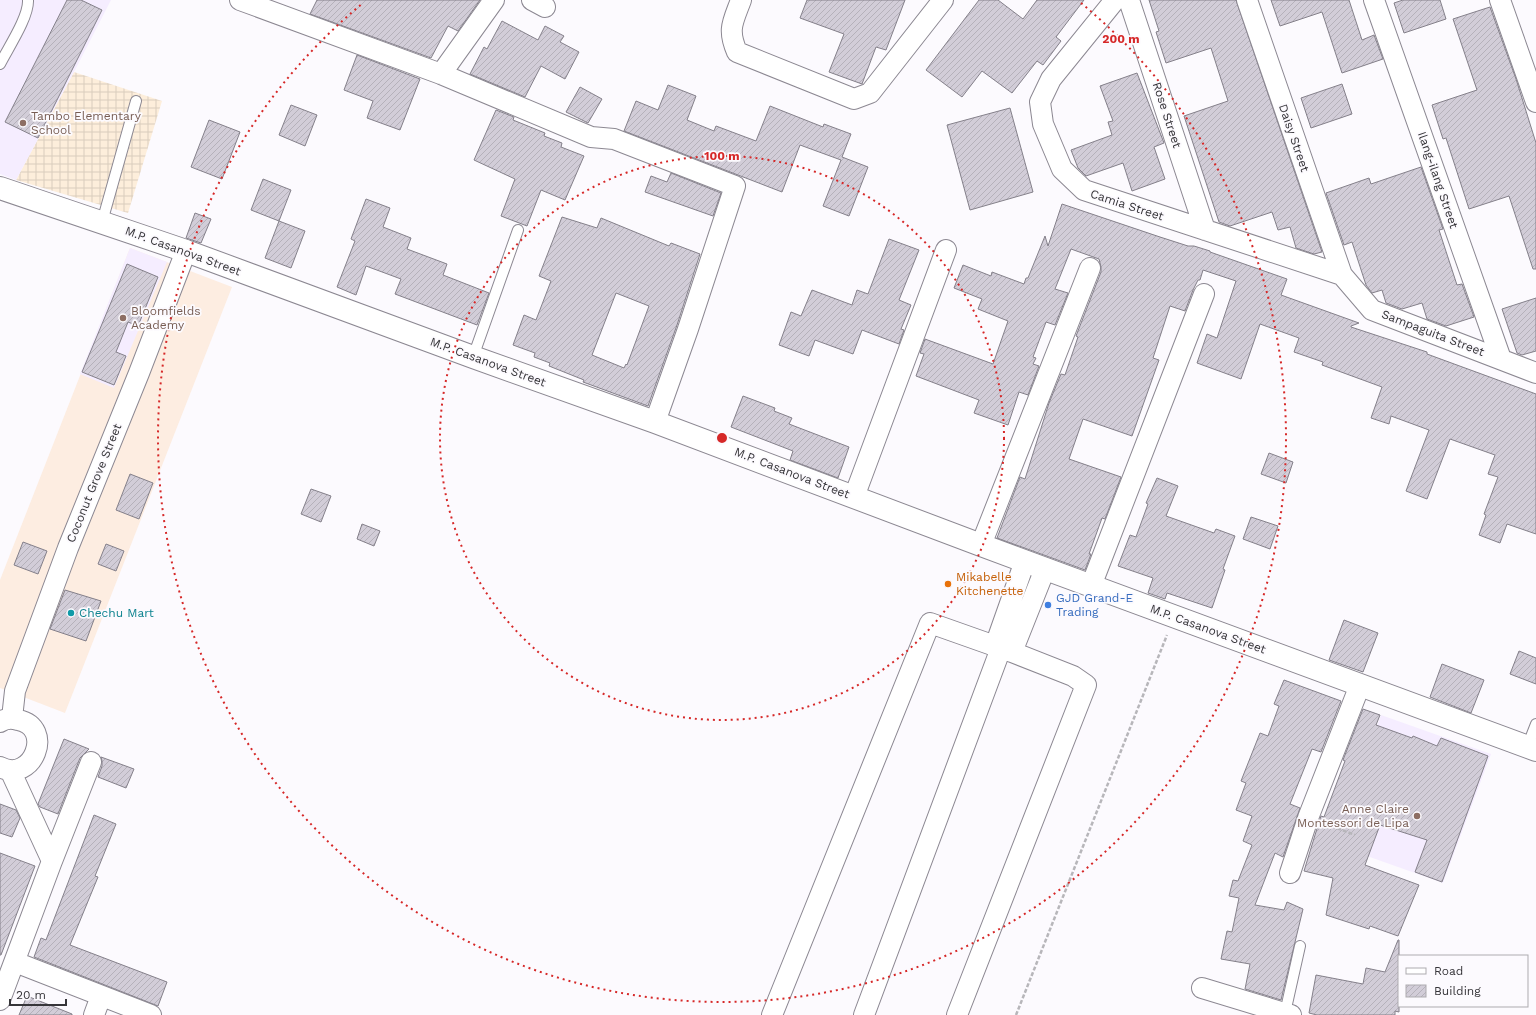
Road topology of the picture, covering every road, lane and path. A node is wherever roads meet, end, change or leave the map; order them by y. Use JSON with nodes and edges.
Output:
{"nodes":[{"id":1,"x":28,"y":0,"type":"edge"},
{"id":2,"x":240,"y":0,"type":"edge"},
{"id":3,"x":494,"y":0,"type":"edge"},
{"id":4,"x":741,"y":0,"type":"edge"},
{"id":5,"x":943,"y":0,"type":"edge"},
{"id":6,"x":1115,"y":0,"type":"edge"},
{"id":7,"x":1129,"y":0,"type":"edge"},
{"id":8,"x":1247,"y":0,"type":"edge"},
{"id":9,"x":1374,"y":0,"type":"edge"},
{"id":10,"x":1500,"y":0,"type":"edge"},
{"id":11,"x":0,"y":64,"type":"edge"},
{"id":12,"x":441,"y":74,"type":"junction"},
{"id":13,"x":136,"y":101,"type":"dead end"},
{"id":14,"x":1536,"y":102,"type":"edge"},
{"id":15,"x":0,"y":188,"type":"edge"},
{"id":16,"x":102,"y":222,"type":"junction"},
{"id":17,"x":518,"y":230,"type":"dead end"},
{"id":18,"x":1205,"y":230,"type":"junction"},
{"id":19,"x":186,"y":250,"type":"junction"},
{"id":20,"x":946,"y":250,"type":"dead end"},
{"id":21,"x":1090,"y":268,"type":"dead end"},
{"id":22,"x":1342,"y":276,"type":"junction"},
{"id":23,"x":1204,"y":294,"type":"dead end"},
{"id":24,"x":473,"y":357,"type":"junction"},
{"id":25,"x":1501,"y":359,"type":"junction"},
{"id":26,"x":1536,"y":372,"type":"edge"},
{"id":27,"x":655,"y":422,"type":"junction"},
{"id":28,"x":854,"y":497,"type":"junction"},
{"id":29,"x":981,"y":545,"type":"junction"},
{"id":30,"x":1025,"y":561,"type":"junction"},
{"id":31,"x":1045,"y":569,"type":"junction"},
{"id":32,"x":1092,"y":586,"type":"junction"},
{"id":33,"x":1175,"y":616,"type":"junction"},
{"id":34,"x":1002,"y":649,"type":"junction"},
{"id":35,"x":1360,"y":685,"type":"junction"},
{"id":36,"x":6,"y":720,"type":"edge"},
{"id":37,"x":1536,"y":724,"type":"edge"},
{"id":38,"x":1532,"y":749,"type":"edge"},
{"id":39,"x":91,"y":762,"type":"dead end"},
{"id":40,"x":5,"y":768,"type":"edge"},
{"id":41,"x":1308,"y":818,"type":"junction"},
{"id":42,"x":1355,"y":835,"type":"dead end"},
{"id":43,"x":52,"y":861,"type":"junction"},
{"id":44,"x":1290,"y":873,"type":"dead end"},
{"id":45,"x":1300,"y":946,"type":"dead end"},
{"id":46,"x":15,"y":962,"type":"junction"},
{"id":47,"x":1202,"y":988,"type":"dead end"},
{"id":48,"x":101,"y":996,"type":"junction"},
{"id":49,"x":0,"y":1000,"type":"edge"},
{"id":50,"x":1288,"y":1014,"type":"edge"},
{"id":51,"x":94,"y":1015,"type":"edge"},
{"id":52,"x":151,"y":1015,"type":"edge"},
{"id":53,"x":772,"y":1015,"type":"edge"},
{"id":54,"x":864,"y":1015,"type":"edge"},
{"id":55,"x":957,"y":1015,"type":"edge"},
{"id":56,"x":1016,"y":1015,"type":"edge"}],
"edges":[{"from":1,"to":11,"type":"lane"},
{"from":2,"to":12,"type":"street"},
{"from":3,"to":12,"type":"street"},
{"from":4,"to":5,"type":"street"},
{"from":6,"to":18,"type":"street","name":"Camia Street"},
{"from":7,"to":18,"type":"street","name":"Rose Street"},
{"from":8,"to":22,"type":"street","name":"Daisy Street"},
{"from":9,"to":25,"type":"street","name":"Ilang-ilang Street"},
{"from":10,"to":14,"type":"street"},
{"from":12,"to":27,"type":"street"},
{"from":13,"to":16,"type":"lane"},
{"from":15,"to":16,"type":"street","name":"M.P. Casanova Street"},
{"from":16,"to":19,"type":"street","name":"M.P. Casanova Street"},
{"from":17,"to":24,"type":"lane"},
{"from":18,"to":22,"type":"street","name":"Camia Street"},
{"from":19,"to":24,"type":"street","name":"M.P. Casanova Street"},
{"from":19,"to":36,"type":"street","name":"Coconut Grove Street"},
{"from":20,"to":28,"type":"street"},
{"from":21,"to":29,"type":"street"},
{"from":22,"to":25,"type":"street","name":"Sampaguita Street"},
{"from":23,"to":32,"type":"street"},
{"from":24,"to":27,"type":"street","name":"M.P. Casanova Street"},
{"from":25,"to":26,"type":"street","name":"Sampaguita Street"},
{"from":27,"to":28,"type":"street","name":"M.P. Casanova Street"},
{"from":28,"to":29,"type":"street","name":"M.P. Casanova Street"},
{"from":29,"to":30,"type":"street","name":"M.P. Casanova Street"},
{"from":30,"to":31,"type":"street","name":"M.P. Casanova Street"},
{"from":30,"to":34,"type":"street"},
{"from":31,"to":32,"type":"street","name":"M.P. Casanova Street"},
{"from":31,"to":34,"type":"street"},
{"from":32,"to":33,"type":"street","name":"M.P. Casanova Street"},
{"from":33,"to":35,"type":"street","name":"M.P. Casanova Street"},
{"from":33,"to":56,"type":"path"},
{"from":34,"to":53,"type":"street"},
{"from":34,"to":54,"type":"street"},
{"from":34,"to":55,"type":"street"},
{"from":35,"to":38,"type":"street","name":"M.P. Casanova Street"},
{"from":35,"to":41,"type":"street"},
{"from":36,"to":40,"type":"street"},
{"from":37,"to":38,"type":"lane"},
{"from":39,"to":43,"type":"street"},
{"from":40,"to":43,"type":"street"},
{"from":41,"to":42,"type":"path"},
{"from":41,"to":44,"type":"street"},
{"from":43,"to":46,"type":"street"},
{"from":45,"to":50,"type":"lane"},
{"from":46,"to":48,"type":"street"},
{"from":46,"to":49,"type":"street"},
{"from":47,"to":50,"type":"street"},
{"from":48,"to":51,"type":"street"},
{"from":48,"to":52,"type":"street"}]}
